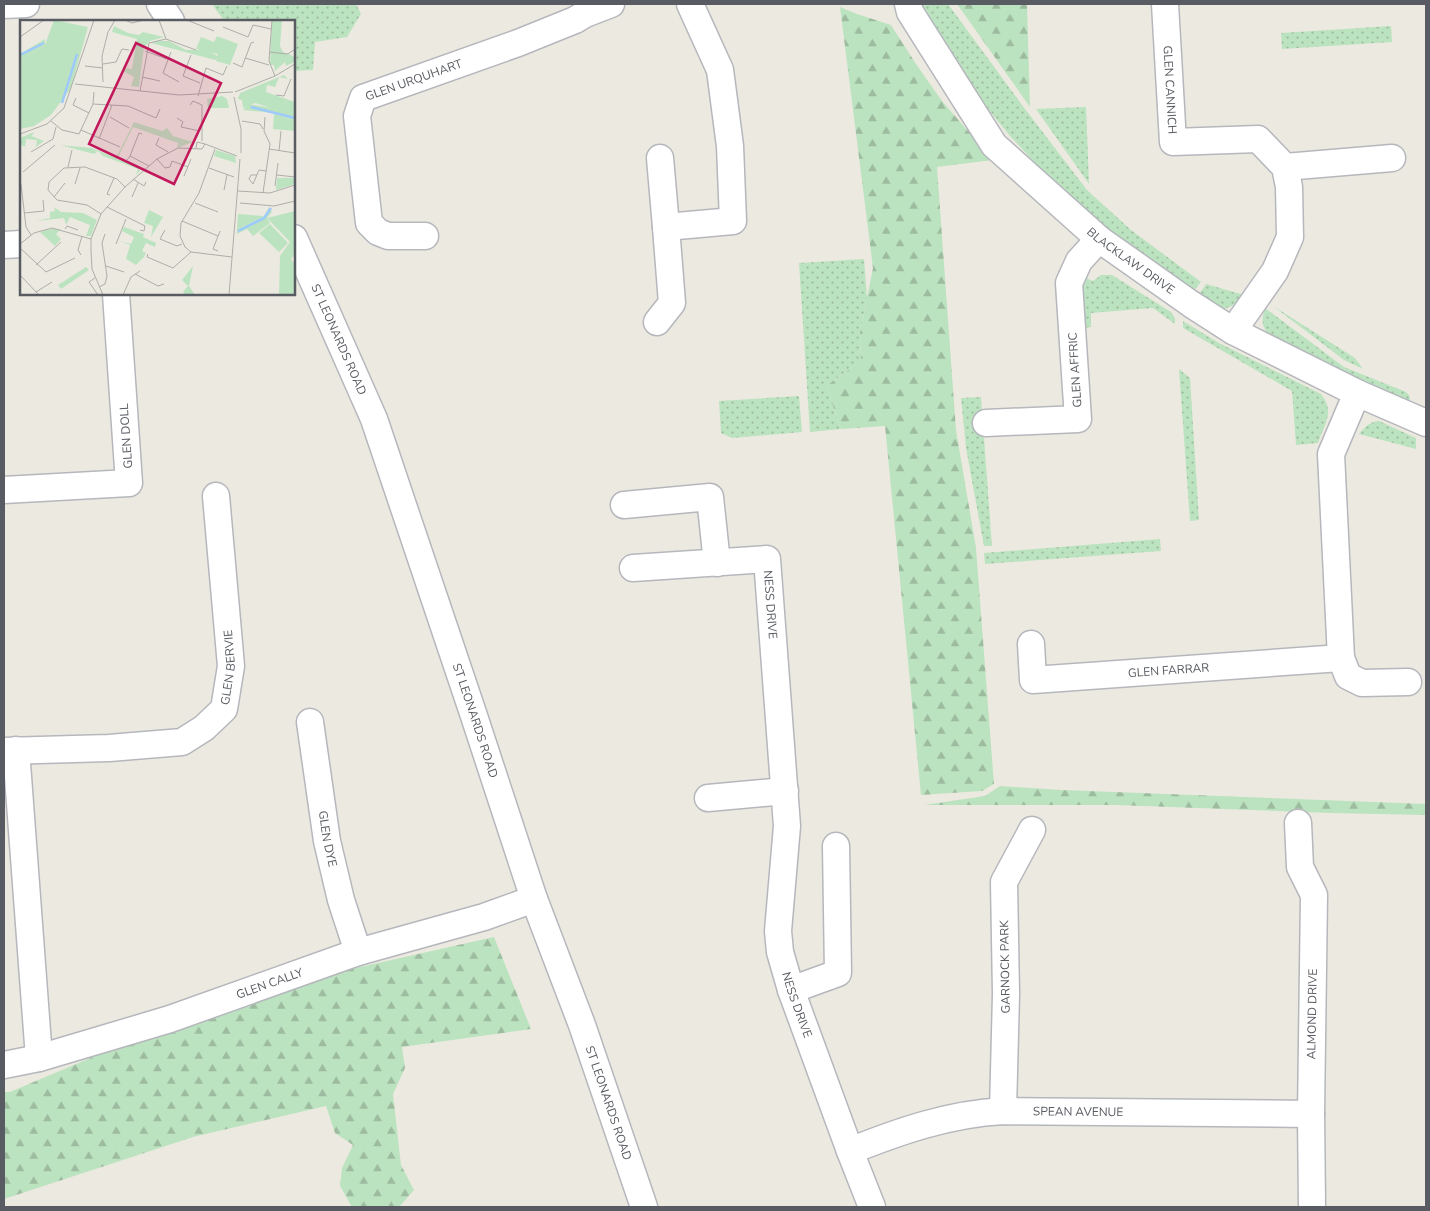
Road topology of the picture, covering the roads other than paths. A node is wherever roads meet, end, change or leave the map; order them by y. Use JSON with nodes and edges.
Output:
{"nodes":[{"id":1,"x":26,"y":4,"type":"edge"},
{"id":2,"x":160,"y":4,"type":"edge"},
{"id":3,"x":611,"y":4,"type":"edge"},
{"id":4,"x":690,"y":4,"type":"edge"},
{"id":5,"x":1165,"y":4,"type":"edge"},
{"id":6,"x":4,"y":5,"type":"edge"},
{"id":7,"x":906,"y":6,"type":"edge"},
{"id":8,"x":170,"y":20,"type":"edge"},
{"id":9,"x":660,"y":158,"type":"dead end"},
{"id":10,"x":1392,"y":158,"type":"dead end"},
{"id":11,"x":1285,"y":167,"type":"junction"},
{"id":12,"x":666,"y":227,"type":"junction"},
{"id":13,"x":426,"y":236,"type":"dead end"},
{"id":14,"x":1099,"y":239,"type":"junction"},
{"id":15,"x":295,"y":240,"type":"edge"},
{"id":16,"x":20,"y":244,"type":"edge"},
{"id":17,"x":4,"y":245,"type":"edge"},
{"id":18,"x":116,"y":295,"type":"edge"},
{"id":19,"x":656,"y":322,"type":"dead end"},
{"id":20,"x":1233,"y":331,"type":"junction"},
{"id":21,"x":1357,"y":394,"type":"junction"},
{"id":22,"x":986,"y":423,"type":"dead end"},
{"id":23,"x":1426,"y":423,"type":"edge"},
{"id":24,"x":4,"y":490,"type":"edge"},
{"id":25,"x":216,"y":496,"type":"dead end"},
{"id":26,"x":624,"y":505,"type":"dead end"},
{"id":27,"x":717,"y":563,"type":"junction"},
{"id":28,"x":633,"y":568,"type":"dead end"},
{"id":29,"x":1031,"y":644,"type":"dead end"},
{"id":30,"x":1341,"y":658,"type":"junction"},
{"id":31,"x":1408,"y":682,"type":"dead end"},
{"id":32,"x":310,"y":722,"type":"dead end"},
{"id":33,"x":10,"y":751,"type":"edge"},
{"id":34,"x":785,"y":791,"type":"junction"},
{"id":35,"x":708,"y":798,"type":"dead end"},
{"id":36,"x":1298,"y":823,"type":"dead end"},
{"id":37,"x":1032,"y":830,"type":"dead end"},
{"id":38,"x":836,"y":846,"type":"dead end"},
{"id":39,"x":534,"y":899,"type":"junction"},
{"id":40,"x":358,"y":952,"type":"junction"},
{"id":41,"x":791,"y":990,"type":"junction"},
{"id":42,"x":39,"y":1058,"type":"junction"},
{"id":43,"x":4,"y":1065,"type":"edge"},
{"id":44,"x":1003,"y":1111,"type":"junction"},
{"id":45,"x":1311,"y":1114,"type":"junction"},
{"id":46,"x":850,"y":1151,"type":"junction"},
{"id":47,"x":644,"y":1207,"type":"edge"},
{"id":48,"x":872,"y":1207,"type":"edge"},
{"id":49,"x":1312,"y":1207,"type":"edge"}],
"edges":[{"from":1,"to":6,"type":"street"},
{"from":2,"to":8,"type":"street"},
{"from":3,"to":13,"type":"street","name":"GLEN URQUHART"},
{"from":4,"to":12,"type":"street"},
{"from":5,"to":11,"type":"street","name":"GLEN CANNICH"},
{"from":7,"to":14,"type":"street","name":"BLACKLAW DRIVE"},
{"from":9,"to":12,"type":"street"},
{"from":10,"to":11,"type":"street"},
{"from":11,"to":20,"type":"street"},
{"from":12,"to":19,"type":"street"},
{"from":14,"to":20,"type":"street","name":"BLACKLAW DRIVE"},
{"from":14,"to":22,"type":"street","name":"GLEN AFFRIC"},
{"from":15,"to":39,"type":"street","name":"ST LEONARDS ROAD"},
{"from":16,"to":17,"type":"street"},
{"from":18,"to":24,"type":"street","name":"GLEN DOLL"},
{"from":20,"to":21,"type":"street","name":"BLACKLAW DRIVE"},
{"from":21,"to":23,"type":"street","name":"BLACKLAW DRIVE"},
{"from":21,"to":30,"type":"street"},
{"from":25,"to":33,"type":"street","name":"GLEN BERVIE"},
{"from":26,"to":27,"type":"street"},
{"from":27,"to":28,"type":"street","name":"NESS DRIVE"},
{"from":27,"to":34,"type":"street","name":"NESS DRIVE"},
{"from":29,"to":30,"type":"street","name":"GLEN FARRAR"},
{"from":30,"to":31,"type":"street"},
{"from":32,"to":40,"type":"street","name":"GLEN DYE"},
{"from":33,"to":42,"type":"street","name":"GLEN BERVIE"},
{"from":34,"to":35,"type":"street"},
{"from":34,"to":41,"type":"street","name":"NESS DRIVE"},
{"from":36,"to":45,"type":"street","name":"ALMOND DRIVE"},
{"from":37,"to":44,"type":"street","name":"GARNOCK PARK"},
{"from":38,"to":41,"type":"street"},
{"from":39,"to":40,"type":"street","name":"GLEN CALLY"},
{"from":39,"to":47,"type":"street","name":"ST LEONARDS ROAD"},
{"from":40,"to":42,"type":"street","name":"GLEN CALLY"},
{"from":41,"to":46,"type":"street","name":"NESS DRIVE"},
{"from":42,"to":43,"type":"street","name":"GLEN CALLY"},
{"from":44,"to":45,"type":"street","name":"SPEAN AVENUE"},
{"from":44,"to":46,"type":"street","name":"SPEAN AVENUE"},
{"from":45,"to":49,"type":"street","name":"ALMOND DRIVE"},
{"from":46,"to":48,"type":"street","name":"NESS DRIVE"}]}
